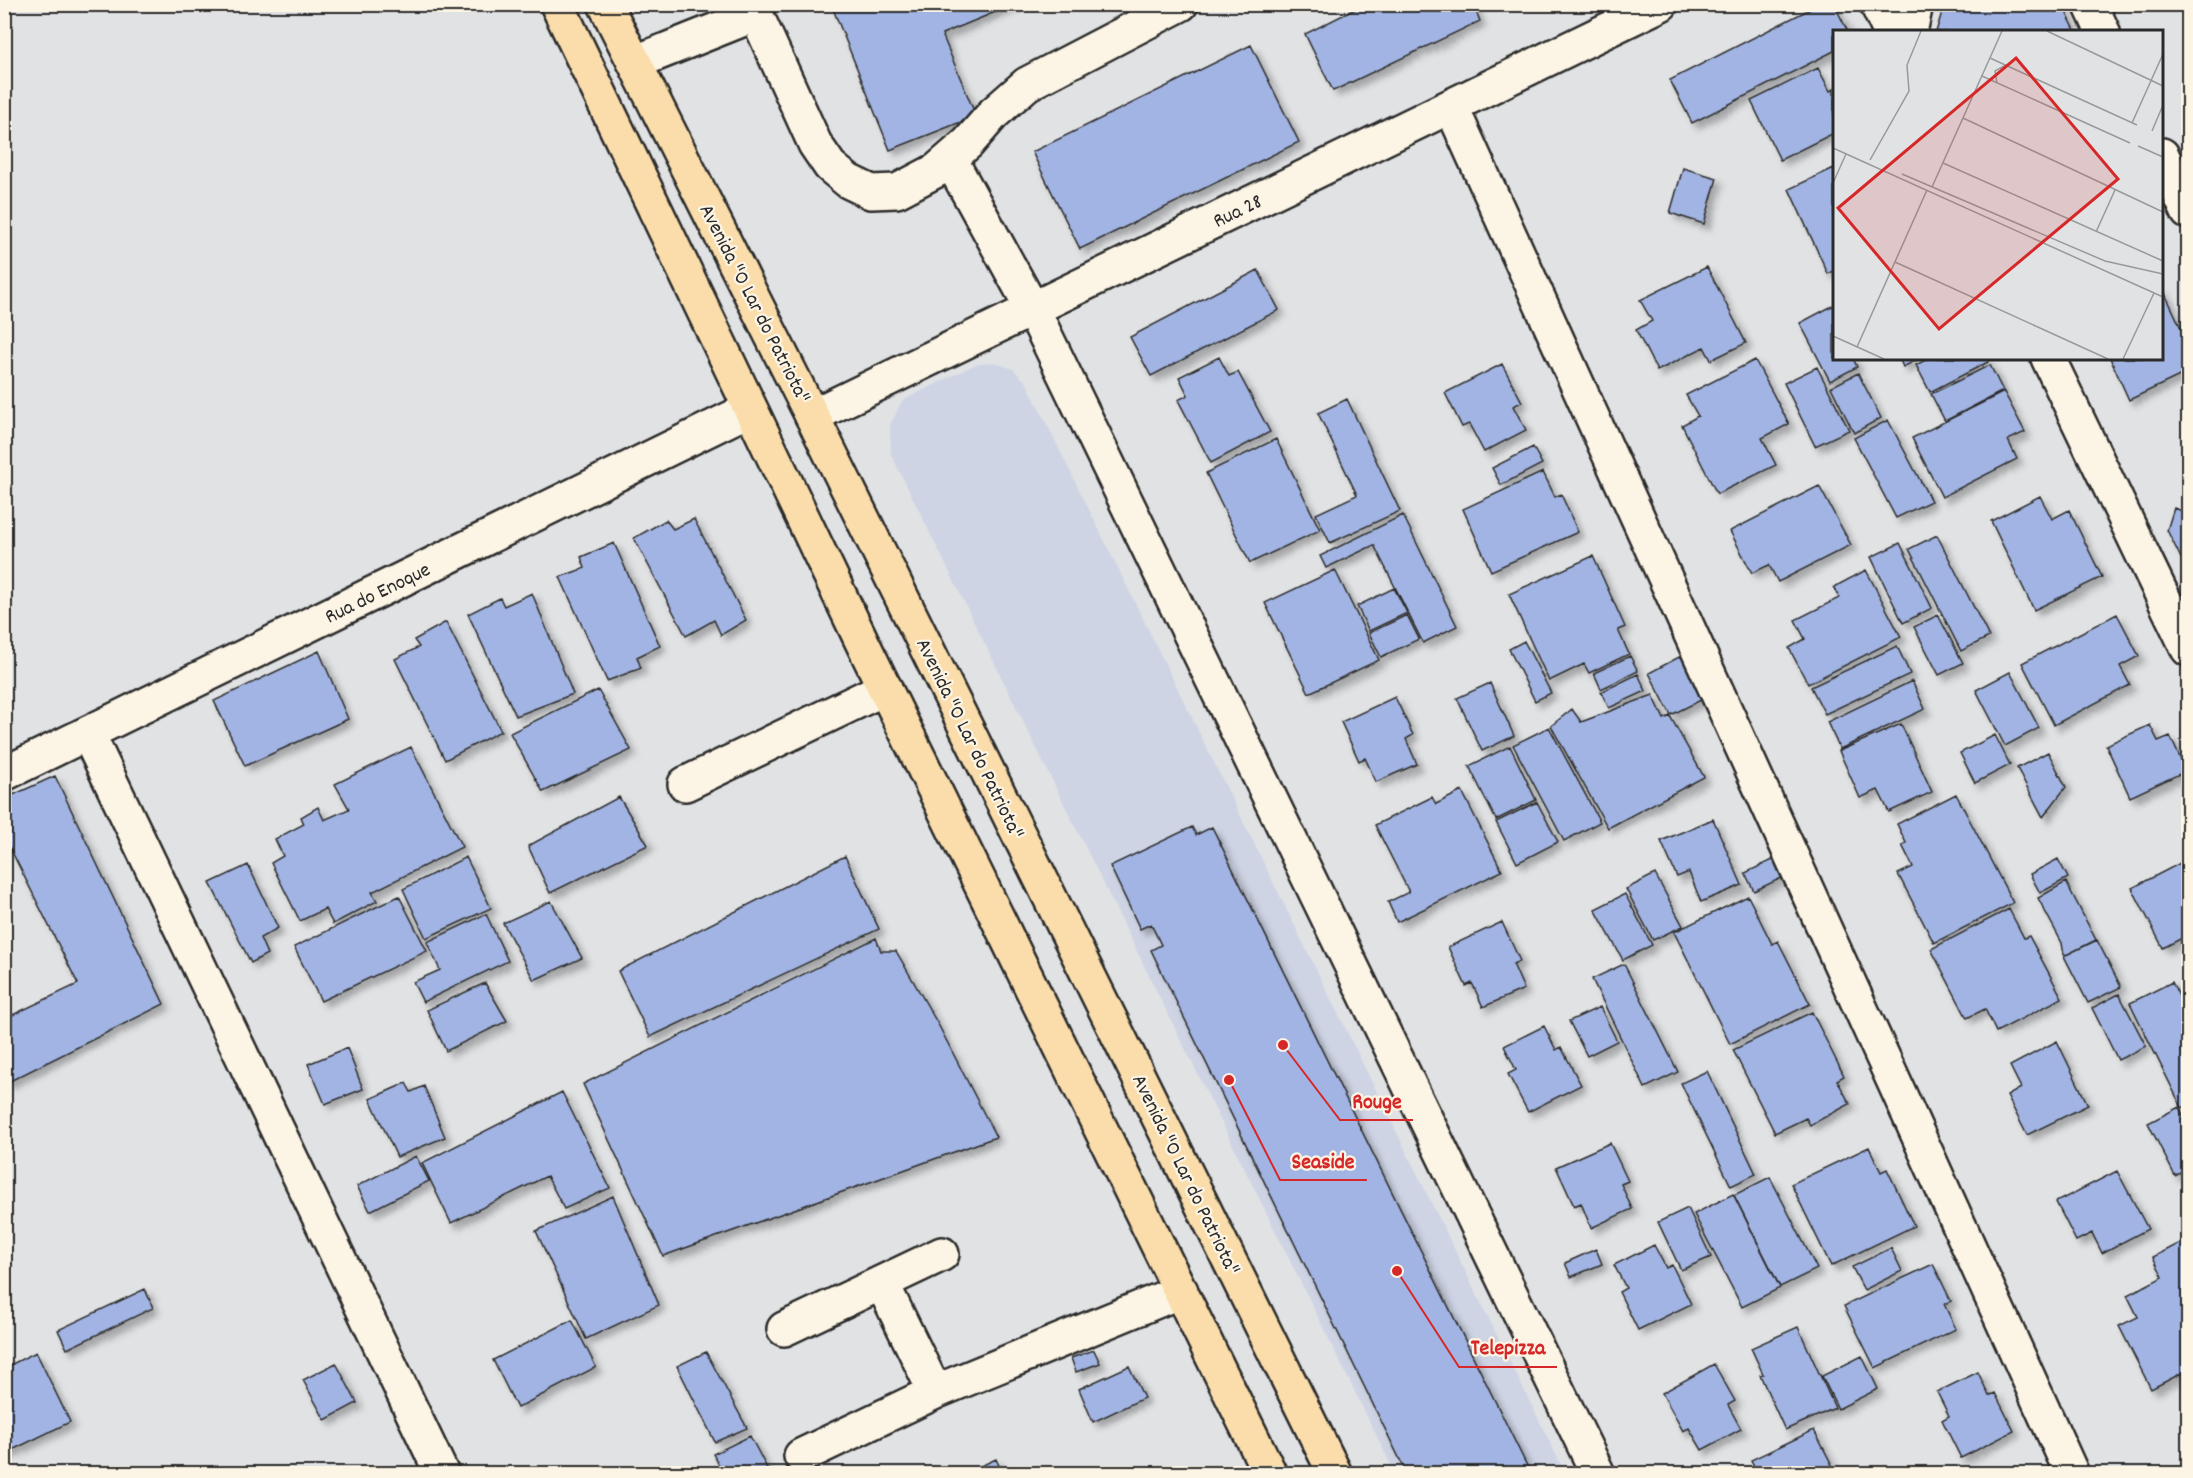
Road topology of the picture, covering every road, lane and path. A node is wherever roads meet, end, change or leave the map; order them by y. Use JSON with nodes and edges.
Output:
{"nodes":[{"id":1,"x":557,"y":4,"type":"edge"},
{"id":2,"x":605,"y":4,"type":"edge"},
{"id":3,"x":1661,"y":4,"type":"edge"},
{"id":4,"x":1877,"y":4,"type":"edge"},
{"id":5,"x":1916,"y":4,"type":"edge"},
{"id":6,"x":2090,"y":4,"type":"edge"},
{"id":7,"x":1178,"y":5,"type":"edge"},
{"id":8,"x":755,"y":9,"type":"edge"},
{"id":9,"x":1889,"y":30,"type":"edge"},
{"id":10,"x":1910,"y":30,"type":"edge"},
{"id":11,"x":2102,"y":30,"type":"edge"},
{"id":12,"x":636,"y":62,"type":"junction"},
{"id":13,"x":1451,"y":106,"type":"junction"},
{"id":14,"x":2163,"y":157,"type":"edge"},
{"id":15,"x":950,"y":159,"type":"junction"},
{"id":16,"x":2188,"y":212,"type":"edge"},
{"id":17,"x":1033,"y":310,"type":"junction"},
{"id":18,"x":2049,"y":360,"type":"edge"},
{"id":19,"x":750,"y":409,"type":"junction"},
{"id":20,"x":813,"y":416,"type":"junction"},
{"id":21,"x":2188,"y":649,"type":"edge"},
{"id":22,"x":885,"y":688,"type":"junction"},
{"id":23,"x":88,"y":734,"type":"junction"},
{"id":24,"x":4,"y":774,"type":"edge"},
{"id":25,"x":685,"y":784,"type":"dead end"},
{"id":26,"x":942,"y":1254,"type":"dead end"},
{"id":27,"x":882,"y":1283,"type":"junction"},
{"id":28,"x":1181,"y":1291,"type":"junction"},
{"id":29,"x":784,"y":1329,"type":"dead end"},
{"id":30,"x":935,"y":1392,"type":"junction"},
{"id":31,"x":801,"y":1456,"type":"dead end"},
{"id":32,"x":442,"y":1473,"type":"edge"},
{"id":33,"x":1270,"y":1473,"type":"edge"},
{"id":34,"x":1335,"y":1473,"type":"edge"},
{"id":35,"x":1598,"y":1473,"type":"edge"},
{"id":36,"x":2072,"y":1473,"type":"edge"}],
"edges":[{"from":1,"to":19,"type":"main road"},
{"from":2,"to":12,"type":"main road","name":"Avenida \"O Lar do Patriota\""},
{"from":3,"to":13,"type":"street","name":"Rua 28"},
{"from":4,"to":9,"type":"street"},
{"from":5,"to":10,"type":"street"},
{"from":6,"to":11,"type":"street"},
{"from":7,"to":15,"type":"street"},
{"from":8,"to":12,"type":"street"},
{"from":8,"to":15,"type":"street"},
{"from":12,"to":20,"type":"main road","name":"Avenida \"O Lar do Patriota\""},
{"from":13,"to":17,"type":"street","name":"Rua 28"},
{"from":13,"to":36,"type":"street"},
{"from":14,"to":16,"type":"street"},
{"from":15,"to":17,"type":"street"},
{"from":17,"to":20,"type":"street","name":"Rua 28"},
{"from":17,"to":35,"type":"street"},
{"from":18,"to":21,"type":"street"},
{"from":19,"to":22,"type":"main road"},
{"from":19,"to":23,"type":"street","name":"Rua do Enoque"},
{"from":20,"to":34,"type":"main road","name":"Avenida \"O Lar do Patriota\""},
{"from":22,"to":25,"type":"street"},
{"from":22,"to":28,"type":"main road"},
{"from":23,"to":24,"type":"street","name":"Rua do Enoque"},
{"from":23,"to":32,"type":"street"},
{"from":26,"to":27,"type":"street"},
{"from":27,"to":29,"type":"street"},
{"from":27,"to":30,"type":"street"},
{"from":28,"to":30,"type":"street"},
{"from":28,"to":33,"type":"main road"},
{"from":30,"to":31,"type":"street"}]}
